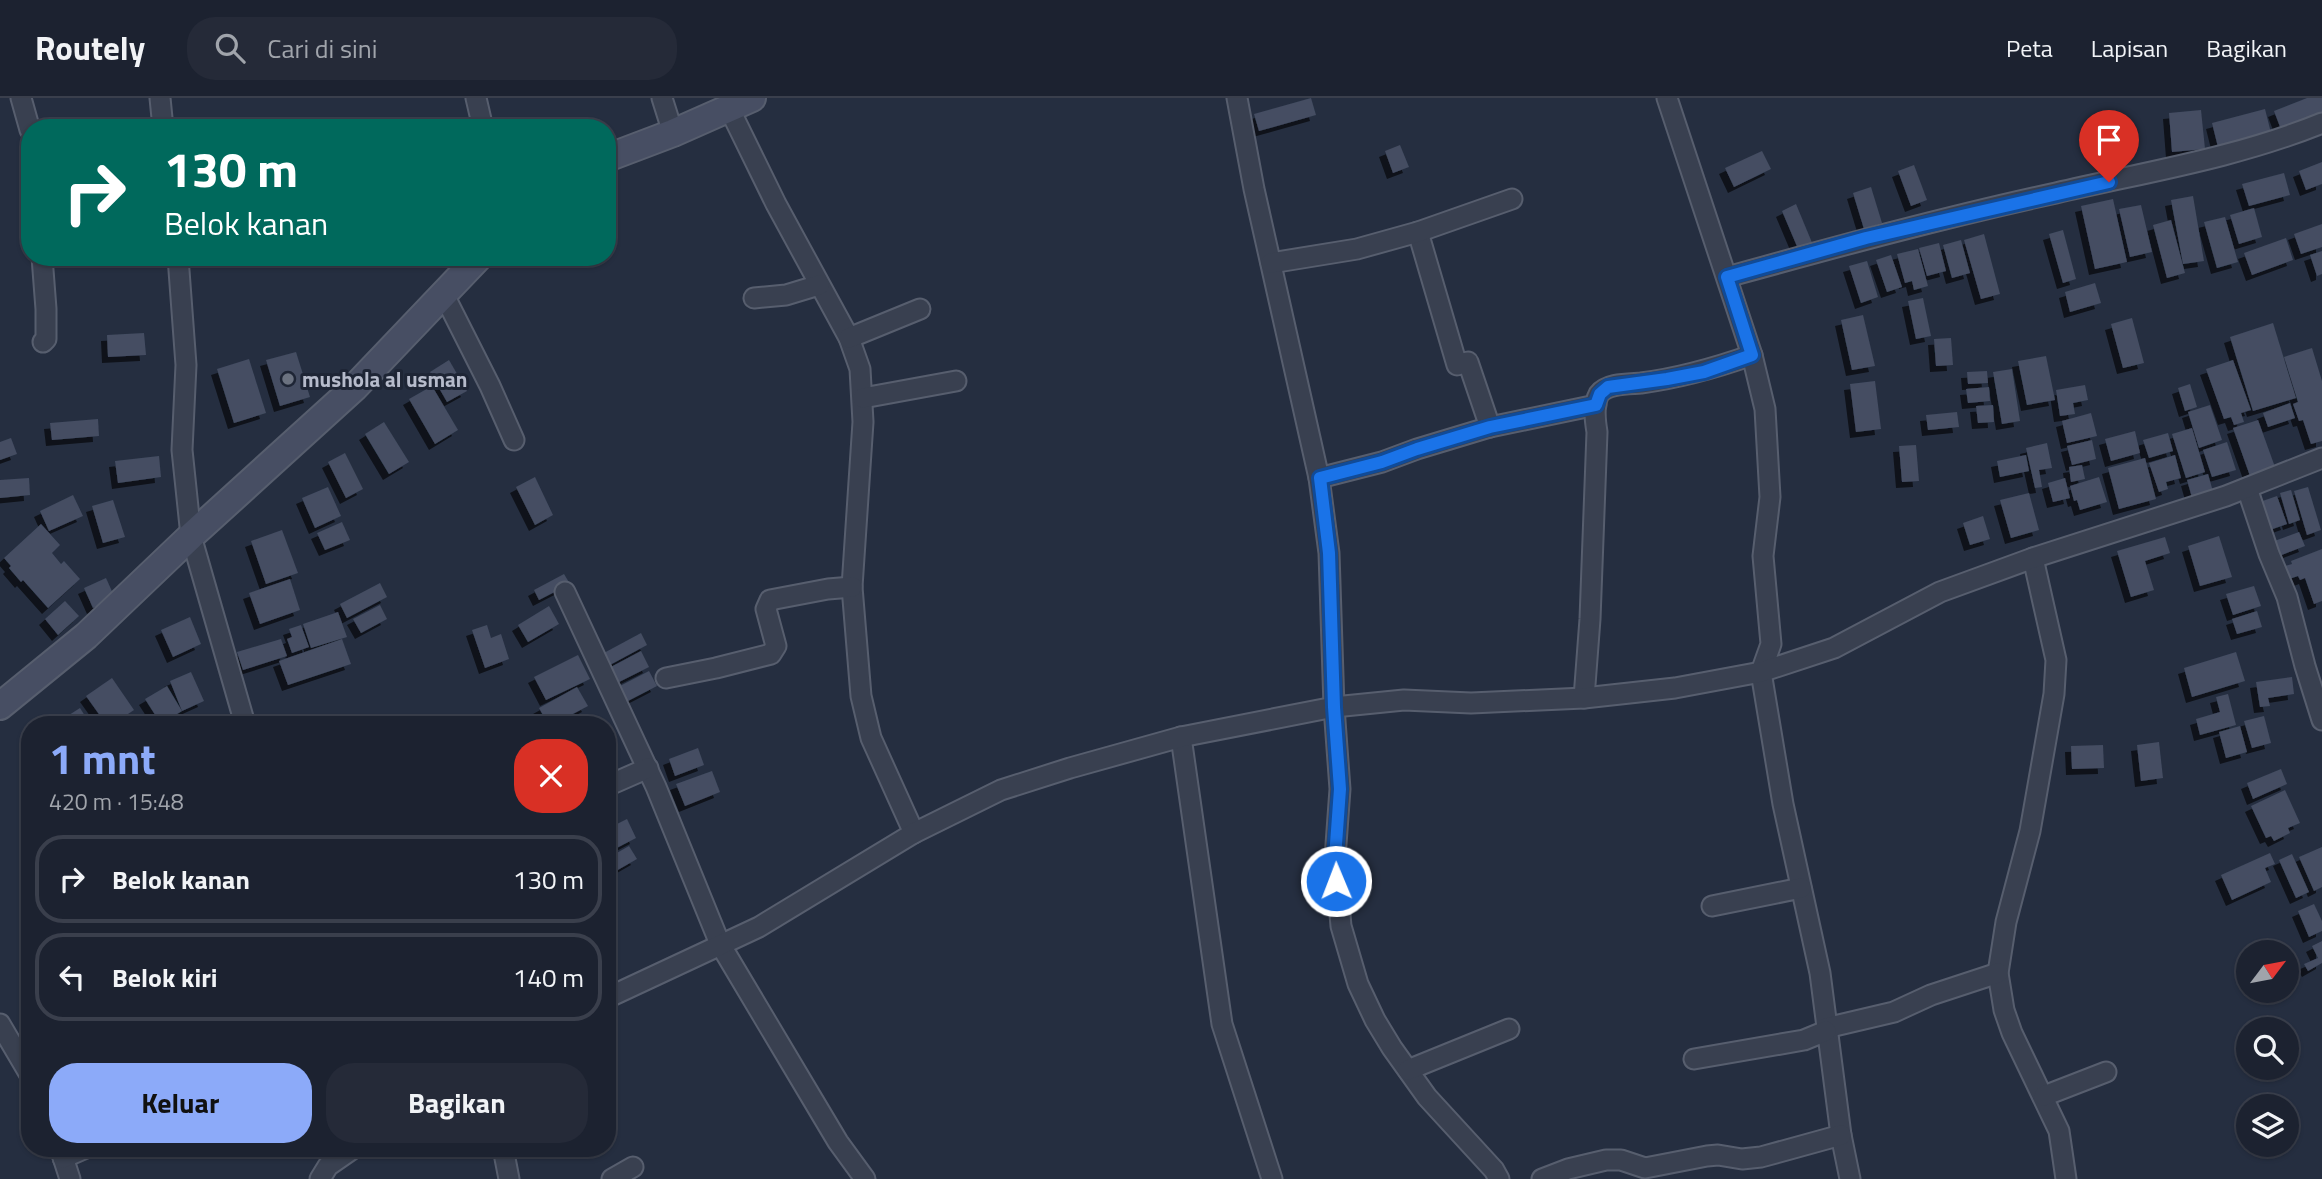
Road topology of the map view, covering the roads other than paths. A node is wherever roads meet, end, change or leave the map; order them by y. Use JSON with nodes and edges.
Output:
{"nodes":[{"id":1,"x":22,"y":98,"type":"edge"},
{"id":2,"x":160,"y":98,"type":"edge"},
{"id":3,"x":476,"y":98,"type":"edge"},
{"id":4,"x":662,"y":98,"type":"edge"},
{"id":5,"x":1237,"y":98,"type":"edge"},
{"id":6,"x":1667,"y":98,"type":"edge"},
{"id":7,"x":741,"y":103,"type":"edge"},
{"id":8,"x":27,"y":119,"type":"edge"},
{"id":9,"x":162,"y":119,"type":"edge"},
{"id":10,"x":481,"y":119,"type":"edge"},
{"id":11,"x":2322,"y":123,"type":"edge"},
{"id":12,"x":673,"y":133,"type":"junction"},
{"id":13,"x":616,"y":155,"type":"edge"},
{"id":14,"x":1512,"y":200,"type":"dead end"},
{"id":15,"x":1418,"y":232,"type":"junction"},
{"id":16,"x":1271,"y":263,"type":"junction"},
{"id":17,"x":43,"y":266,"type":"edge"},
{"id":18,"x":179,"y":266,"type":"edge"},
{"id":19,"x":470,"y":266,"type":"edge"},
{"id":20,"x":1727,"y":277,"type":"junction"},
{"id":21,"x":819,"y":285,"type":"junction"},
{"id":22,"x":443,"y":293,"type":"junction"},
{"id":23,"x":754,"y":298,"type":"dead end"},
{"id":24,"x":920,"y":309,"type":"dead end"},
{"id":25,"x":849,"y":338,"type":"junction"},
{"id":26,"x":43,"y":342,"type":"dead end"},
{"id":27,"x":1752,"y":355,"type":"junction"},
{"id":28,"x":956,"y":381,"type":"dead end"},
{"id":29,"x":863,"y":397,"type":"junction"},
{"id":30,"x":1596,"y":405,"type":"junction"},
{"id":31,"x":1490,"y":427,"type":"junction"},
{"id":32,"x":514,"y":440,"type":"dead end"},
{"id":33,"x":2322,"y":458,"type":"edge"},
{"id":34,"x":1320,"y":478,"type":"junction"},
{"id":35,"x":2247,"y":488,"type":"junction"},
{"id":36,"x":191,"y":536,"type":"junction"},
{"id":37,"x":2033,"y":558,"type":"junction"},
{"id":38,"x":852,"y":587,"type":"junction"},
{"id":39,"x":565,"y":592,"type":"dead end"},
{"id":40,"x":1761,"y":672,"type":"junction"},
{"id":41,"x":666,"y":678,"type":"dead end"},
{"id":42,"x":1584,"y":698,"type":"junction"},
{"id":43,"x":0,"y":706,"type":"edge"},
{"id":44,"x":1334,"y":707,"type":"junction"},
{"id":45,"x":243,"y":716,"type":"edge"},
{"id":46,"x":2322,"y":720,"type":"edge"},
{"id":47,"x":1181,"y":737,"type":"junction"},
{"id":48,"x":648,"y":768,"type":"junction"},
{"id":49,"x":616,"y":782,"type":"edge"},
{"id":50,"x":914,"y":833,"type":"junction"},
{"id":51,"x":1801,"y":888,"type":"junction"},
{"id":52,"x":1712,"y":906,"type":"dead end"},
{"id":53,"x":720,"y":944,"type":"junction"},
{"id":54,"x":1998,"y":973,"type":"junction"},
{"id":55,"x":616,"y":994,"type":"edge"},
{"id":56,"x":0,"y":1024,"type":"edge"},
{"id":57,"x":1509,"y":1029,"type":"dead end"},
{"id":58,"x":1826,"y":1030,"type":"junction"},
{"id":59,"x":1694,"y":1059,"type":"dead end"},
{"id":60,"x":21,"y":1060,"type":"edge"},
{"id":61,"x":1408,"y":1070,"type":"junction"},
{"id":62,"x":2106,"y":1072,"type":"dead end"},
{"id":63,"x":2044,"y":1096,"type":"junction"},
{"id":64,"x":1841,"y":1135,"type":"junction"},
{"id":65,"x":63,"y":1157,"type":"edge"},
{"id":66,"x":341,"y":1157,"type":"edge"},
{"id":67,"x":505,"y":1157,"type":"edge"},
{"id":68,"x":633,"y":1167,"type":"dead end"},
{"id":69,"x":70,"y":1179,"type":"edge"},
{"id":70,"x":320,"y":1179,"type":"edge"},
{"id":71,"x":509,"y":1179,"type":"edge"},
{"id":72,"x":612,"y":1179,"type":"edge"},
{"id":73,"x":865,"y":1179,"type":"edge"},
{"id":74,"x":1272,"y":1179,"type":"edge"},
{"id":75,"x":1499,"y":1179,"type":"edge"},
{"id":76,"x":1542,"y":1179,"type":"edge"},
{"id":77,"x":1850,"y":1179,"type":"edge"},
{"id":78,"x":2066,"y":1179,"type":"edge"}],
"edges":[{"from":1,"to":8,"type":"street"},
{"from":2,"to":9,"type":"street"},
{"from":3,"to":10,"type":"street"},
{"from":4,"to":12,"type":"street"},
{"from":5,"to":16,"type":"street"},
{"from":6,"to":20,"type":"street"},
{"from":7,"to":12,"type":"main road"},
{"from":7,"to":21,"type":"street"},
{"from":11,"to":20,"type":"street"},
{"from":12,"to":13,"type":"main road"},
{"from":14,"to":15,"type":"street"},
{"from":15,"to":16,"type":"street"},
{"from":15,"to":31,"type":"street"},
{"from":16,"to":34,"type":"street"},
{"from":17,"to":26,"type":"street"},
{"from":18,"to":36,"type":"street"},
{"from":19,"to":22,"type":"main road"},
{"from":20,"to":27,"type":"street"},
{"from":21,"to":23,"type":"street"},
{"from":21,"to":25,"type":"street"},
{"from":22,"to":32,"type":"street"},
{"from":22,"to":36,"type":"main road"},
{"from":24,"to":25,"type":"street"},
{"from":25,"to":29,"type":"street"},
{"from":27,"to":30,"type":"street"},
{"from":27,"to":40,"type":"street"},
{"from":28,"to":29,"type":"street"},
{"from":29,"to":38,"type":"street"},
{"from":30,"to":31,"type":"street"},
{"from":30,"to":42,"type":"street"},
{"from":31,"to":34,"type":"street"},
{"from":33,"to":35,"type":"street"},
{"from":34,"to":44,"type":"street"},
{"from":35,"to":37,"type":"street"},
{"from":35,"to":46,"type":"street"},
{"from":36,"to":43,"type":"main road"},
{"from":36,"to":45,"type":"street"},
{"from":37,"to":40,"type":"street"},
{"from":37,"to":54,"type":"street"},
{"from":38,"to":41,"type":"street"},
{"from":38,"to":50,"type":"street"},
{"from":39,"to":48,"type":"street"},
{"from":40,"to":42,"type":"street"},
{"from":40,"to":51,"type":"street"},
{"from":42,"to":44,"type":"street"},
{"from":44,"to":47,"type":"street"},
{"from":44,"to":61,"type":"street"},
{"from":47,"to":50,"type":"street"},
{"from":47,"to":74,"type":"street"},
{"from":48,"to":49,"type":"street"},
{"from":48,"to":53,"type":"street"},
{"from":50,"to":53,"type":"street"},
{"from":51,"to":52,"type":"street"},
{"from":51,"to":58,"type":"street"},
{"from":53,"to":55,"type":"street"},
{"from":53,"to":73,"type":"street"},
{"from":54,"to":58,"type":"street"},
{"from":54,"to":63,"type":"street"},
{"from":56,"to":60,"type":"street"},
{"from":57,"to":61,"type":"street"},
{"from":58,"to":59,"type":"street"},
{"from":58,"to":64,"type":"street"},
{"from":61,"to":75,"type":"street"},
{"from":62,"to":63,"type":"street"},
{"from":63,"to":78,"type":"street"},
{"from":64,"to":76,"type":"street"},
{"from":64,"to":77,"type":"street"},
{"from":65,"to":69,"type":"street"},
{"from":66,"to":70,"type":"street"},
{"from":67,"to":71,"type":"street"},
{"from":68,"to":72,"type":"street"}]}
